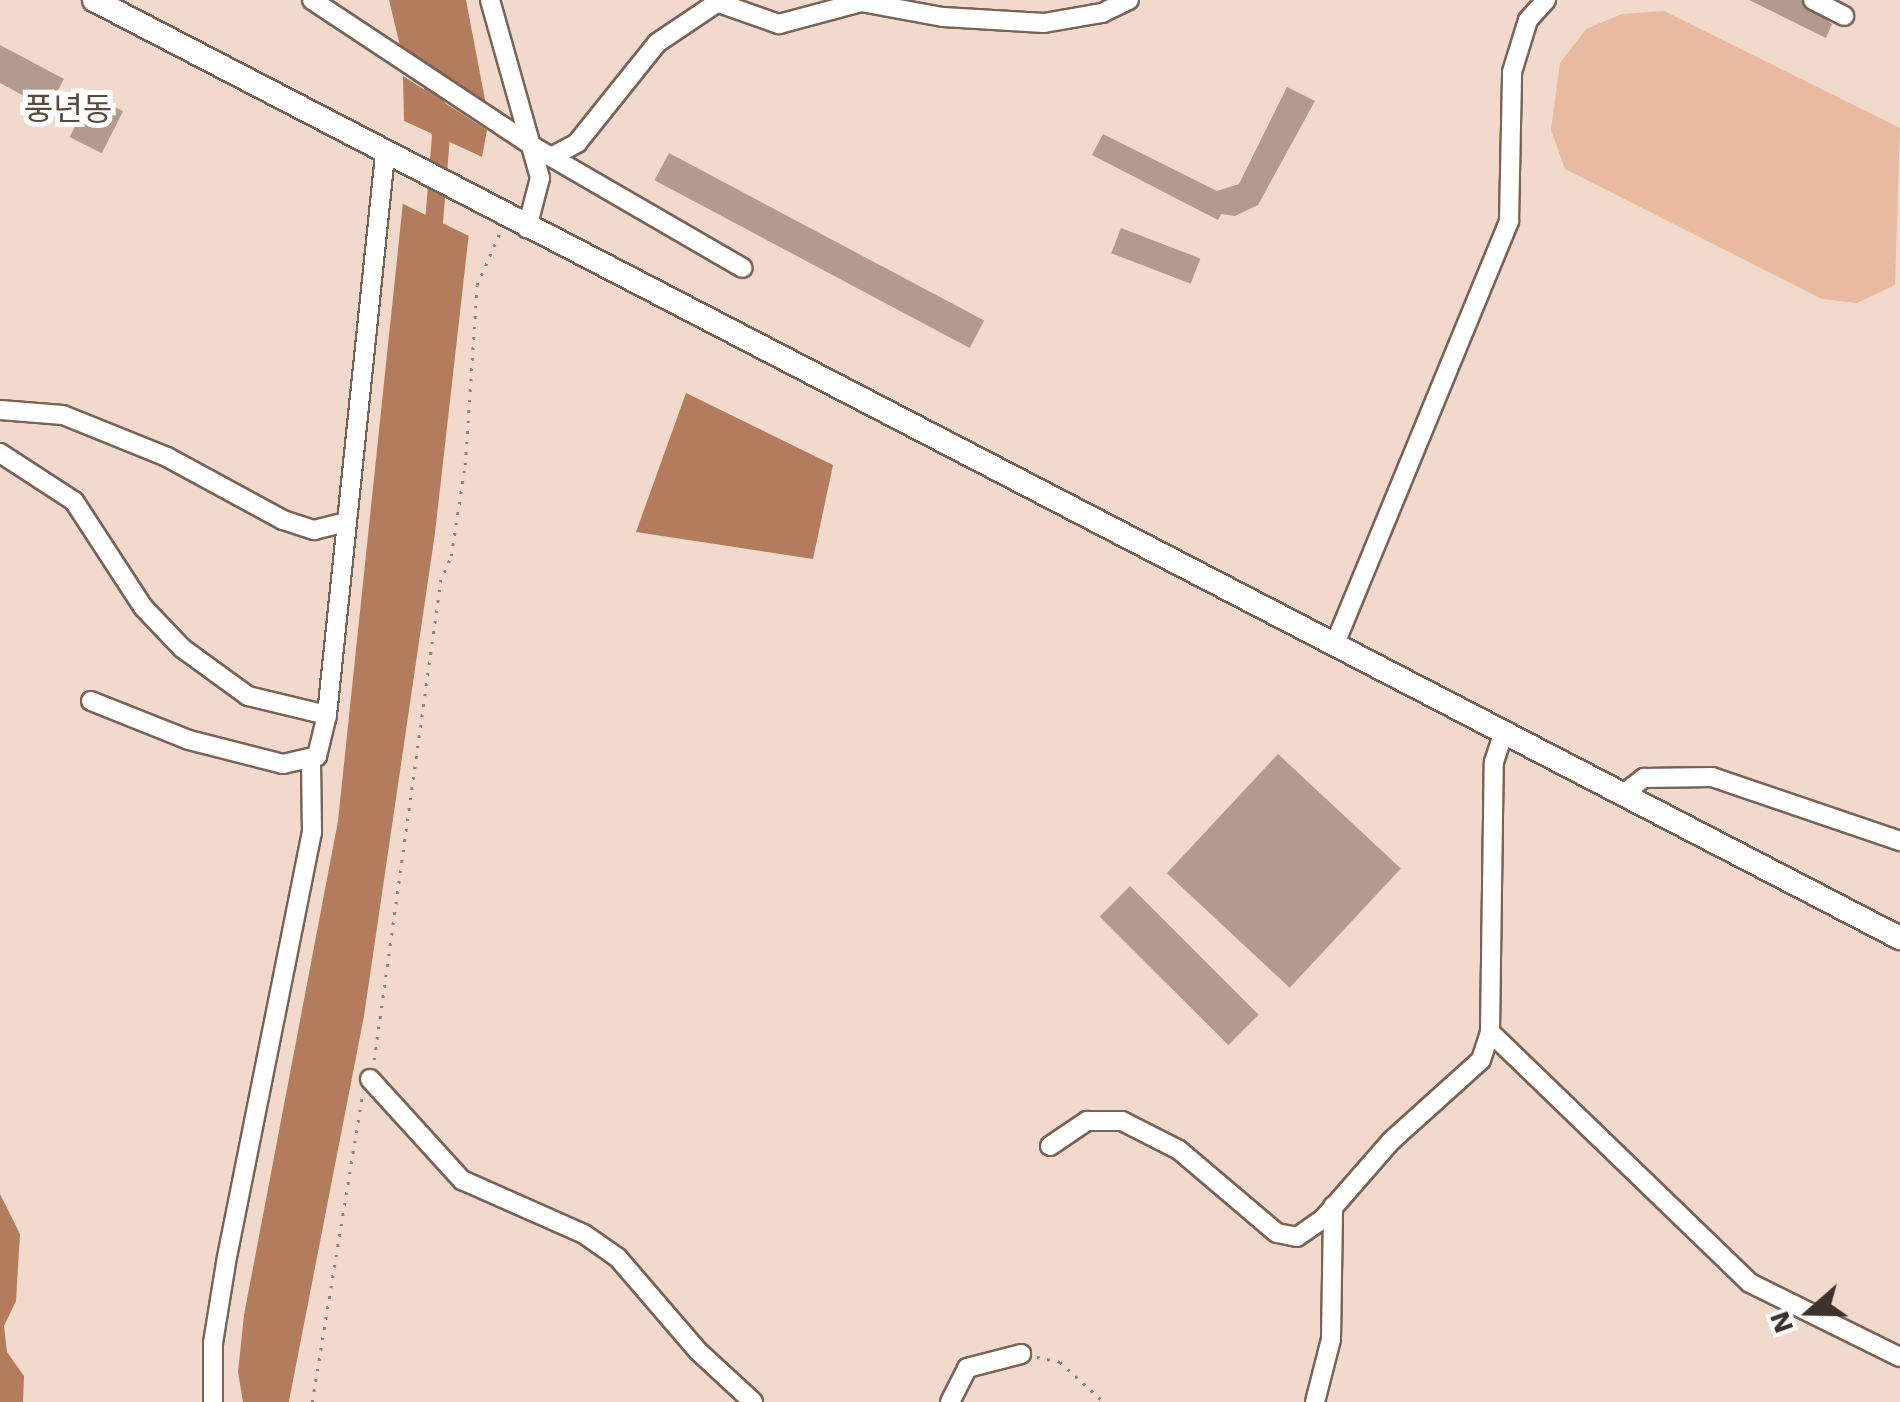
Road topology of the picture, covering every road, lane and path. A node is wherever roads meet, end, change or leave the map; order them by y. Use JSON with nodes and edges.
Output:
{"nodes":[{"id":1,"x":94,"y":0,"type":"edge"},
{"id":2,"x":312,"y":0,"type":"edge"},
{"id":3,"x":490,"y":0,"type":"edge"},
{"id":4,"x":1130,"y":0,"type":"edge"},
{"id":5,"x":1546,"y":0,"type":"edge"},
{"id":6,"x":1813,"y":0,"type":"edge"},
{"id":7,"x":720,"y":1,"type":"edge"},
{"id":8,"x":1097,"y":7,"type":"edge"},
{"id":9,"x":1844,"y":16,"type":"dead end"},
{"id":10,"x":542,"y":152,"type":"junction"},
{"id":11,"x":385,"y":154,"type":"junction"},
{"id":12,"x":517,"y":223,"type":"junction"},
{"id":13,"x":744,"y":268,"type":"dead end"},
{"id":14,"x":0,"y":410,"type":"edge"},
{"id":15,"x":0,"y":453,"type":"edge"},
{"id":16,"x":347,"y":522,"type":"junction"},
{"id":17,"x":1334,"y":646,"type":"junction"},
{"id":18,"x":92,"y":701,"type":"dead end"},
{"id":19,"x":327,"y":715,"type":"junction"},
{"id":20,"x":1503,"y":734,"type":"junction"},
{"id":21,"x":311,"y":758,"type":"junction"},
{"id":22,"x":1622,"y":795,"type":"junction"},
{"id":23,"x":1900,"y":841,"type":"edge"},
{"id":24,"x":1900,"y":938,"type":"edge"},
{"id":25,"x":1490,"y":1032,"type":"junction"},
{"id":26,"x":370,"y":1079,"type":"junction"},
{"id":27,"x":1050,"y":1146,"type":"dead end"},
{"id":28,"x":1333,"y":1206,"type":"junction"},
{"id":29,"x":1022,"y":1354,"type":"joint"},
{"id":30,"x":1900,"y":1357,"type":"edge"},
{"id":31,"x":213,"y":1402,"type":"edge"},
{"id":32,"x":312,"y":1402,"type":"edge"},
{"id":33,"x":753,"y":1402,"type":"edge"},
{"id":34,"x":950,"y":1402,"type":"edge"},
{"id":35,"x":1104,"y":1402,"type":"edge"},
{"id":36,"x":1315,"y":1402,"type":"edge"}],
"edges":[{"from":1,"to":11,"type":"main road"},
{"from":2,"to":10,"type":"street"},
{"from":3,"to":10,"type":"street"},
{"from":4,"to":8,"type":"street"},
{"from":5,"to":17,"type":"street"},
{"from":6,"to":9,"type":"street"},
{"from":7,"to":8,"type":"street"},
{"from":7,"to":10,"type":"street"},
{"from":10,"to":12,"type":"street"},
{"from":10,"to":13,"type":"street"},
{"from":11,"to":12,"type":"main road"},
{"from":11,"to":16,"type":"street"},
{"from":12,"to":17,"type":"main road"},
{"from":12,"to":26,"type":"path"},
{"from":14,"to":16,"type":"street"},
{"from":15,"to":19,"type":"street"},
{"from":16,"to":19,"type":"street"},
{"from":17,"to":20,"type":"main road"},
{"from":18,"to":21,"type":"street"},
{"from":19,"to":21,"type":"street"},
{"from":20,"to":22,"type":"main road"},
{"from":20,"to":25,"type":"street"},
{"from":21,"to":31,"type":"street"},
{"from":22,"to":23,"type":"street"},
{"from":22,"to":24,"type":"main road"},
{"from":25,"to":28,"type":"street"},
{"from":25,"to":30,"type":"street"},
{"from":26,"to":32,"type":"path"},
{"from":26,"to":33,"type":"street"},
{"from":27,"to":28,"type":"street"},
{"from":28,"to":36,"type":"street"},
{"from":29,"to":34,"type":"street"},
{"from":29,"to":35,"type":"path"}]}
